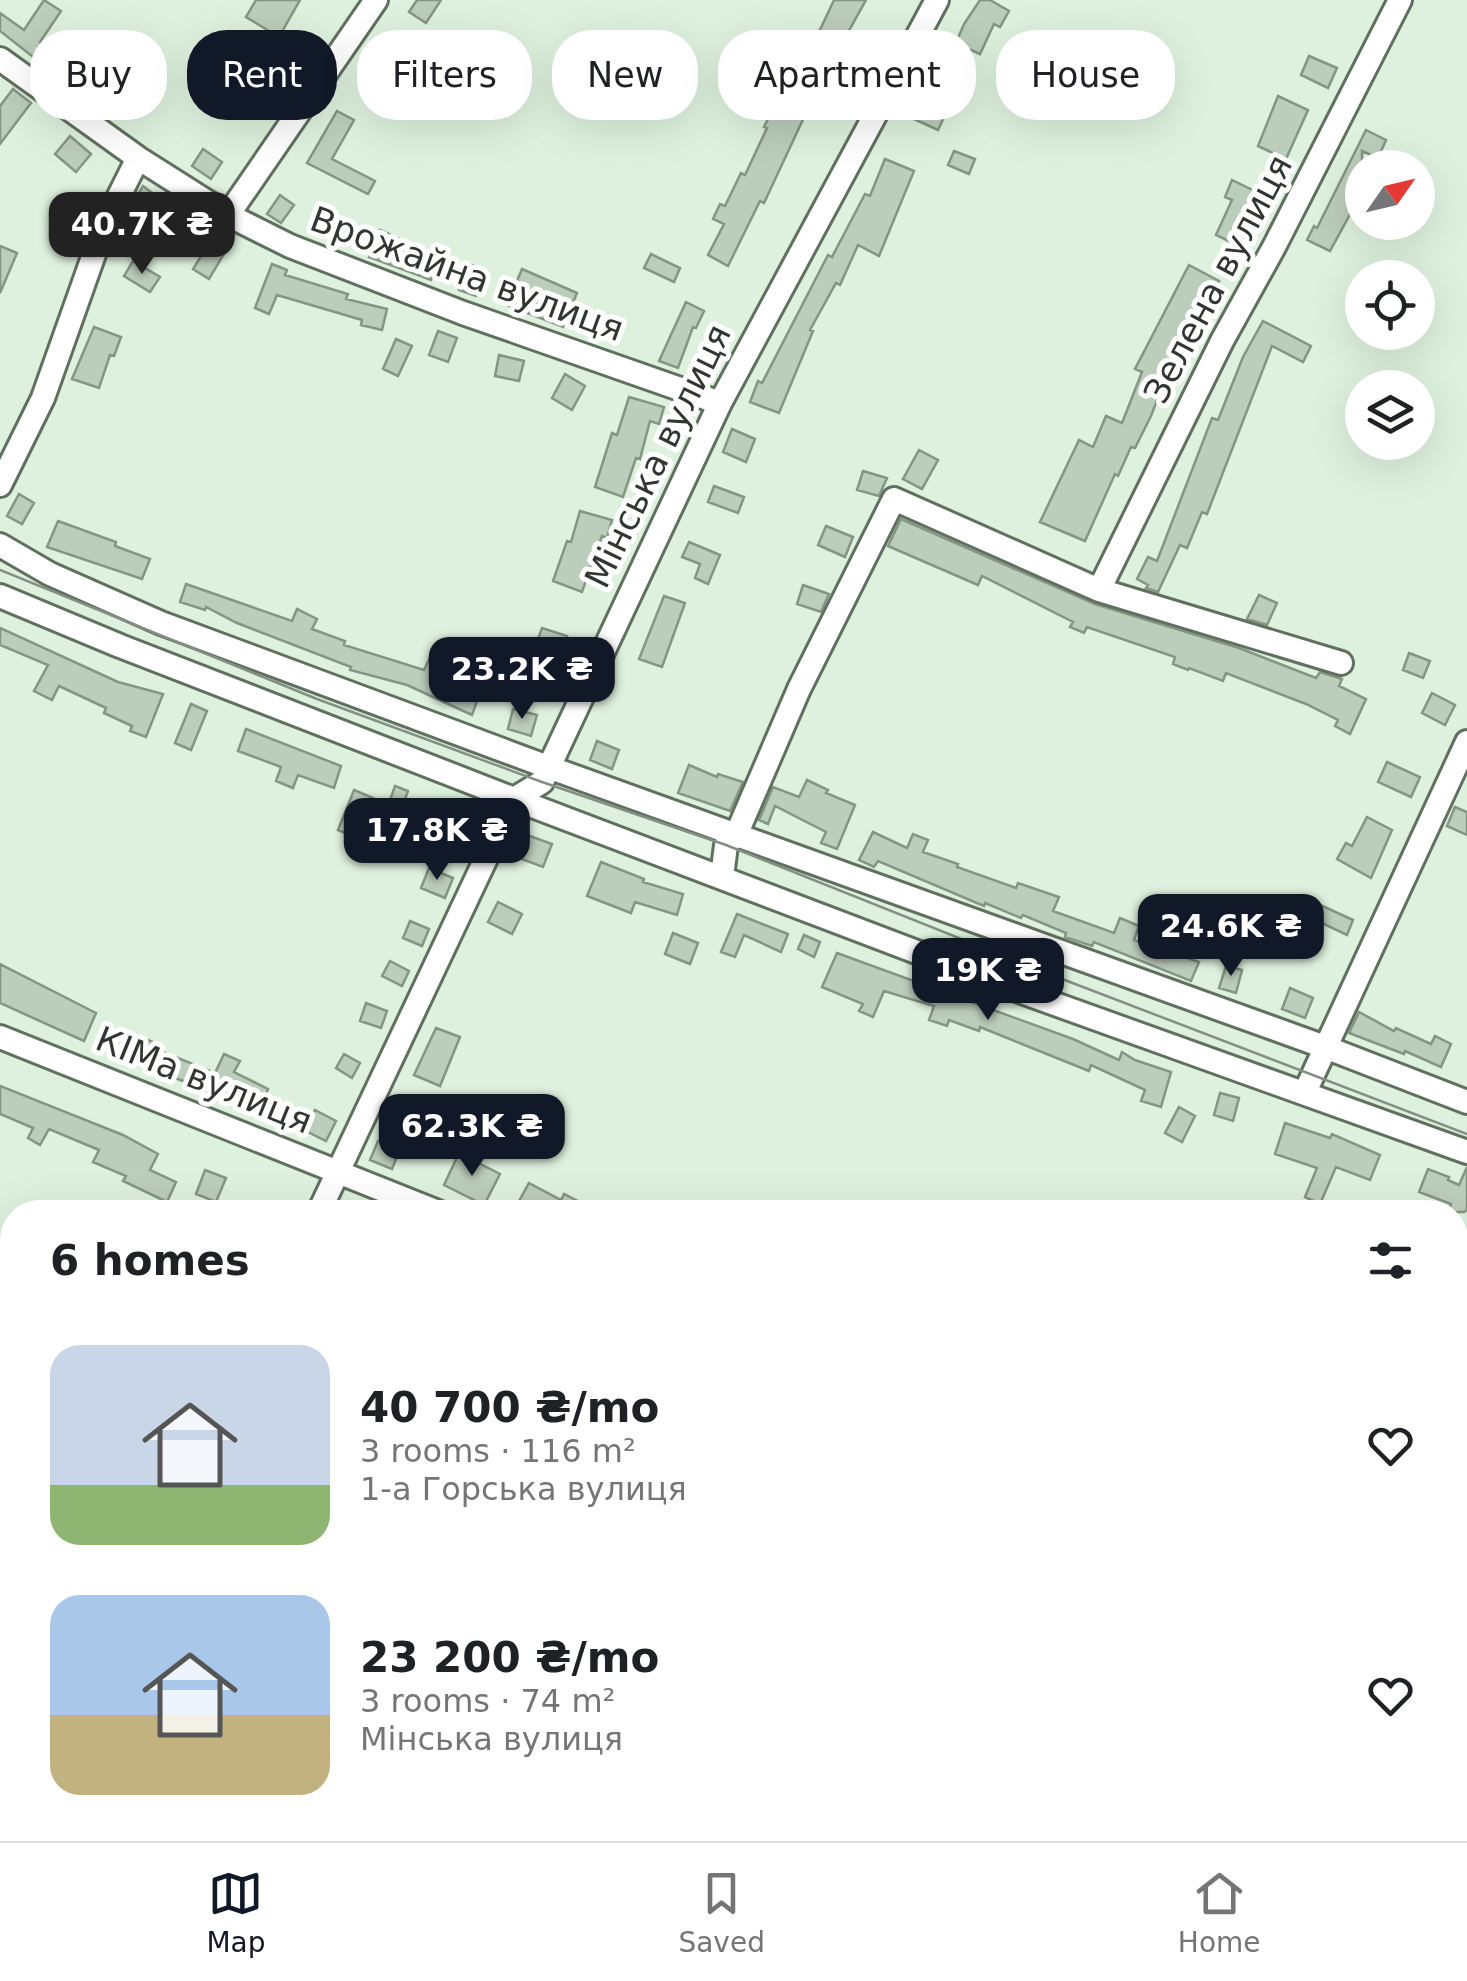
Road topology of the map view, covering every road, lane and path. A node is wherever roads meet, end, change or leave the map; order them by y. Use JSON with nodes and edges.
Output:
{"nodes":[{"id":1,"x":376,"y":0,"type":"edge"},
{"id":2,"x":937,"y":0,"type":"edge"},
{"id":3,"x":1400,"y":0,"type":"edge"},
{"id":4,"x":0,"y":59,"type":"edge"},
{"id":5,"x":138,"y":158,"type":"junction"},
{"id":6,"x":228,"y":215,"type":"junction"},
{"id":7,"x":720,"y":404,"type":"junction"},
{"id":8,"x":0,"y":485,"type":"edge"},
{"id":9,"x":0,"y":545,"type":"edge"},
{"id":10,"x":1099,"y":590,"type":"junction"},
{"id":11,"x":0,"y":596,"type":"edge"},
{"id":12,"x":1341,"y":663,"type":"dead end"},
{"id":13,"x":1467,"y":742,"type":"edge"},
{"id":14,"x":548,"y":767,"type":"junction"},
{"id":15,"x":514,"y":799,"type":"junction"},
{"id":16,"x":737,"y":834,"type":"junction"},
{"id":17,"x":722,"y":877,"type":"junction"},
{"id":18,"x":0,"y":1037,"type":"edge"},
{"id":19,"x":1326,"y":1046,"type":"junction"},
{"id":20,"x":1305,"y":1092,"type":"junction"},
{"id":21,"x":1467,"y":1102,"type":"edge"},
{"id":22,"x":1467,"y":1152,"type":"edge"},
{"id":23,"x":340,"y":1171,"type":"junction"},
{"id":24,"x":325,"y":1200,"type":"edge"},
{"id":25,"x":409,"y":1200,"type":"edge"}],
"edges":[{"from":1,"to":6,"type":"street"},
{"from":2,"to":7,"type":"street","name":"Мінська вулиця"},
{"from":3,"to":10,"type":"street","name":"Зелена вулиця"},
{"from":4,"to":5,"type":"street","name":"Врожайна вулиця"},
{"from":5,"to":6,"type":"street","name":"Врожайна вулиця"},
{"from":5,"to":8,"type":"street"},
{"from":6,"to":7,"type":"street","name":"Врожайна вулиця"},
{"from":7,"to":14,"type":"street","name":"Мінська вулиця"},
{"from":9,"to":14,"type":"street"},
{"from":10,"to":12,"type":"street"},
{"from":10,"to":16,"type":"street"},
{"from":11,"to":15,"type":"street"},
{"from":13,"to":19,"type":"street"},
{"from":14,"to":15,"type":"street","name":"Мінська вулиця"},
{"from":14,"to":16,"type":"street"},
{"from":15,"to":17,"type":"street"},
{"from":15,"to":23,"type":"street","name":"Мінська вулиця"},
{"from":16,"to":17,"type":"street"},
{"from":16,"to":19,"type":"street"},
{"from":17,"to":20,"type":"street"},
{"from":18,"to":23,"type":"street","name":"КІМа вулиця"},
{"from":19,"to":20,"type":"street"},
{"from":19,"to":21,"type":"street"},
{"from":20,"to":22,"type":"street"},
{"from":23,"to":24,"type":"street","name":"Мінська вулиця"},
{"from":23,"to":25,"type":"street","name":"КІМа вулиця"}]}
